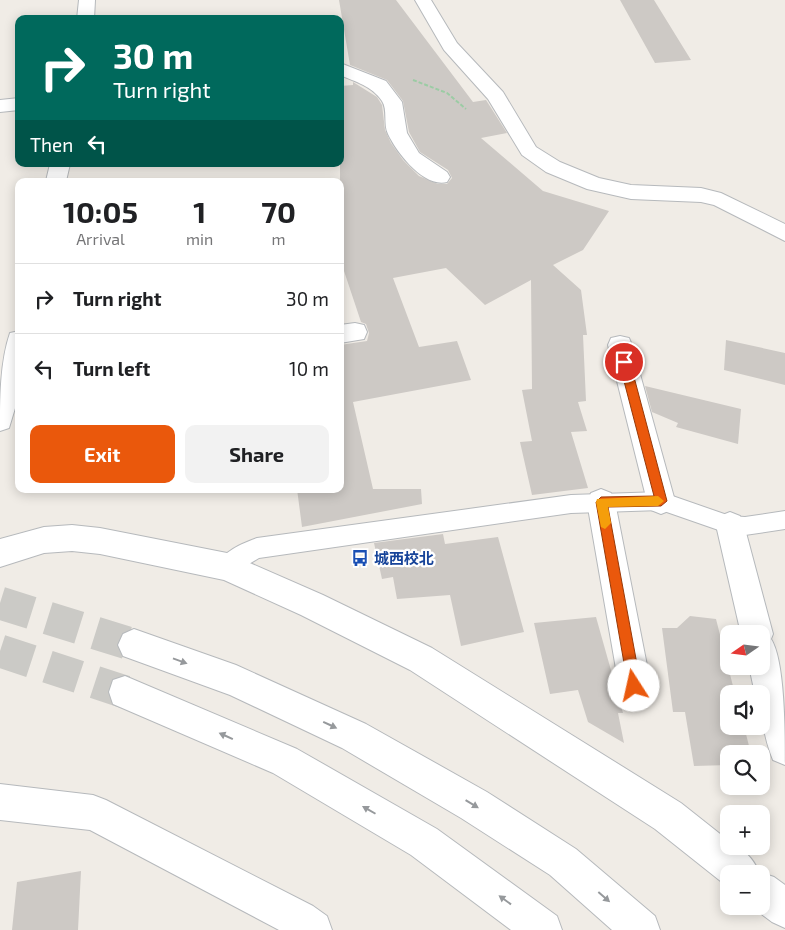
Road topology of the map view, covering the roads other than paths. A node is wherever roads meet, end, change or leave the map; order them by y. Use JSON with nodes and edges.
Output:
{"nodes":[{"id":1,"x":87,"y":0,"type":"edge"},
{"id":2,"x":423,"y":0,"type":"edge"},
{"id":3,"x":85,"y":15,"type":"edge"},
{"id":4,"x":344,"y":70,"type":"edge"},
{"id":5,"x":15,"y":104,"type":"edge"},
{"id":6,"x":0,"y":106,"type":"edge"},
{"id":7,"x":440,"y":177,"type":"dead end"},
{"id":8,"x":785,"y":233,"type":"edge"},
{"id":9,"x":620,"y":345,"type":"dead end"},
{"id":10,"x":15,"y":357,"type":"edge"},
{"id":11,"x":0,"y":420,"type":"edge"},
{"id":12,"x":661,"y":501,"type":"junction"},
{"id":13,"x":601,"y":502,"type":"junction"},
{"id":14,"x":785,"y":520,"type":"edge"},
{"id":15,"x":730,"y":525,"type":"junction"},
{"id":16,"x":0,"y":553,"type":"edge"},
{"id":17,"x":227,"y":566,"type":"junction"},
{"id":18,"x":755,"y":625,"type":"edge"},
{"id":19,"x":134,"y":644,"type":"tunnel mouth"},
{"id":20,"x":767,"y":675,"type":"edge"},
{"id":21,"x":634,"y":686,"type":"dead end"},
{"id":22,"x":125,"y":692,"type":"tunnel mouth"},
{"id":23,"x":785,"y":748,"type":"edge"},
{"id":24,"x":0,"y":802,"type":"edge"},
{"id":25,"x":730,"y":865,"type":"edge"},
{"id":26,"x":770,"y":897,"type":"edge"},
{"id":27,"x":785,"y":909,"type":"edge"},
{"id":28,"x":313,"y":930,"type":"edge"},
{"id":29,"x":543,"y":930,"type":"edge"},
{"id":30,"x":641,"y":930,"type":"edge"}],
"edges":[{"from":1,"to":3,"type":"street"},
{"from":2,"to":8,"type":"street"},
{"from":4,"to":7,"type":"street"},
{"from":5,"to":6,"type":"street"},
{"from":9,"to":12,"type":"street"},
{"from":10,"to":11,"type":"street"},
{"from":12,"to":13,"type":"lane"},
{"from":12,"to":15,"type":"lane"},
{"from":13,"to":17,"type":"lane"},
{"from":13,"to":21,"type":"street"},
{"from":14,"to":15,"type":"lane"},
{"from":15,"to":18,"type":"street"},
{"from":16,"to":17,"type":"street"},
{"from":17,"to":25,"type":"street"},
{"from":19,"to":30,"type":"street","one_way":true},
{"from":20,"to":23,"type":"street"},
{"from":29,"to":22,"type":"street","one_way":true},
{"from":24,"to":28,"type":"street"},
{"from":26,"to":27,"type":"street"}]}
